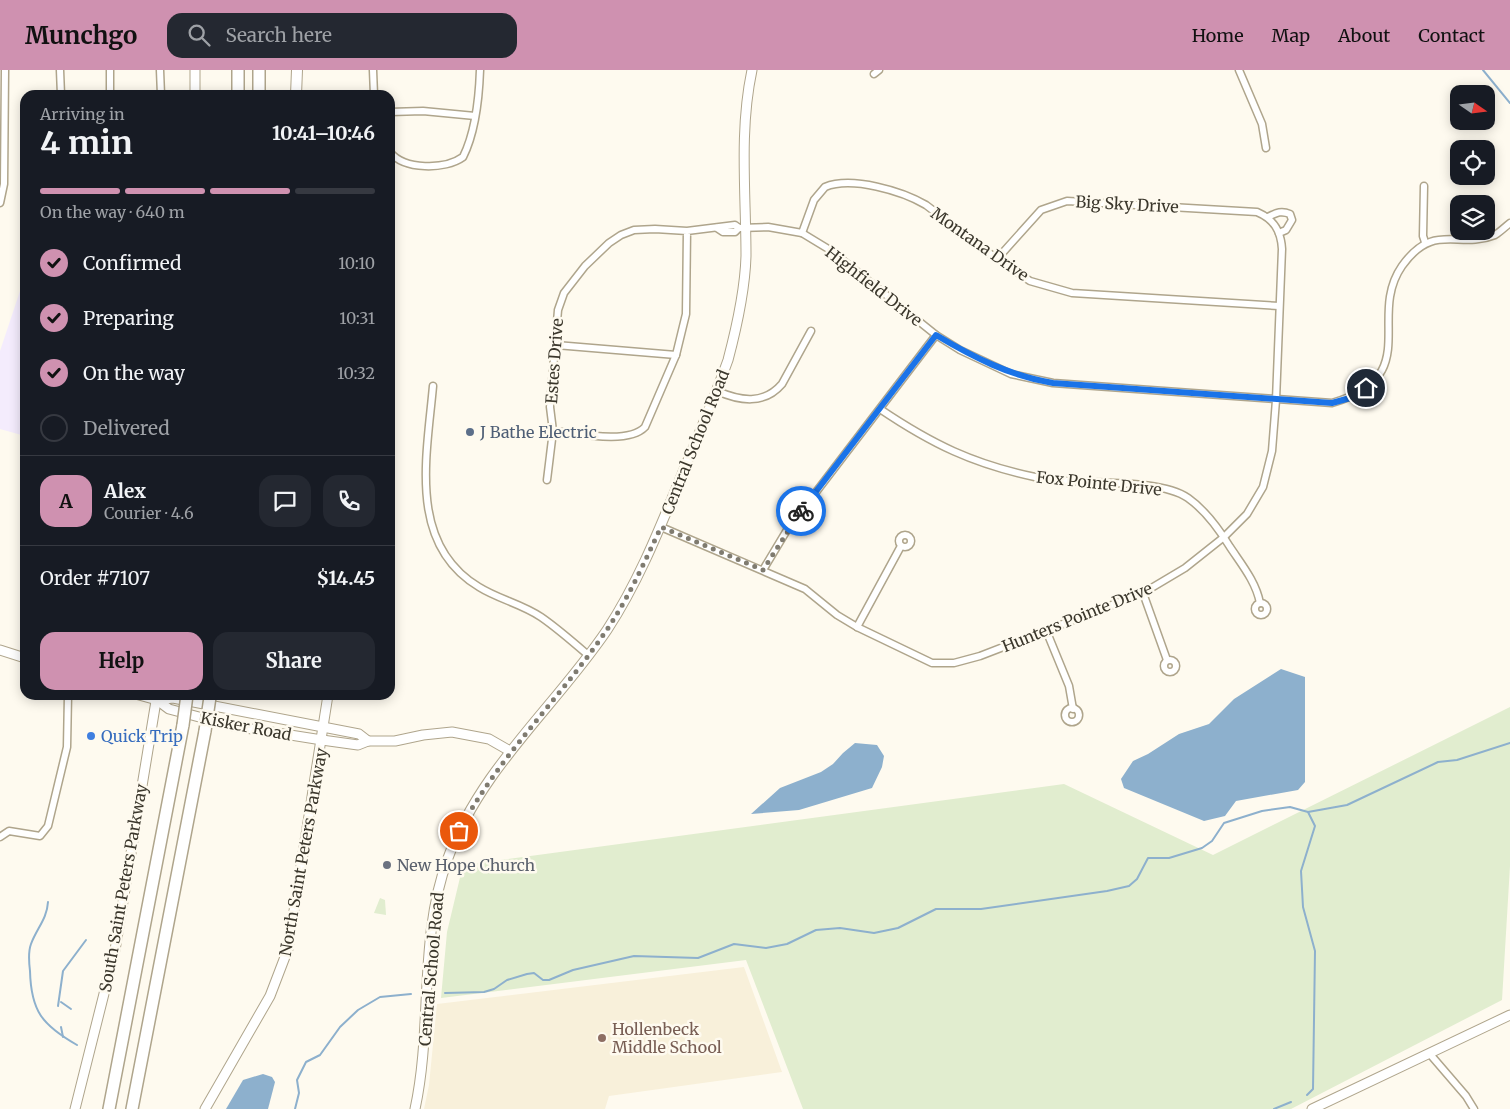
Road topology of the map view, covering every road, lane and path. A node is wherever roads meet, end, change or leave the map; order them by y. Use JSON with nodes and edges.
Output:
{"nodes":[{"id":1,"x":5,"y":70,"type":"edge"},
{"id":2,"x":60,"y":70,"type":"edge"},
{"id":3,"x":110,"y":70,"type":"edge"},
{"id":4,"x":160,"y":70,"type":"edge"},
{"id":5,"x":195,"y":70,"type":"edge"},
{"id":6,"x":238,"y":70,"type":"edge"},
{"id":7,"x":259,"y":70,"type":"edge"},
{"id":8,"x":297,"y":70,"type":"edge"},
{"id":9,"x":373,"y":70,"type":"edge"},
{"id":10,"x":480,"y":70,"type":"edge"},
{"id":11,"x":752,"y":70,"type":"edge"},
{"id":12,"x":1239,"y":70,"type":"edge"},
{"id":13,"x":61,"y":90,"type":"edge"},
{"id":14,"x":110,"y":90,"type":"edge"},
{"id":15,"x":161,"y":90,"type":"edge"},
{"id":16,"x":195,"y":90,"type":"edge"},
{"id":17,"x":238,"y":90,"type":"edge"},
{"id":18,"x":259,"y":90,"type":"edge"},
{"id":19,"x":296,"y":90,"type":"edge"},
{"id":20,"x":374,"y":90,"type":"edge"},
{"id":21,"x":395,"y":112,"type":"edge"},
{"id":22,"x":475,"y":116,"type":"junction"},
{"id":23,"x":3,"y":136,"type":"edge"},
{"id":24,"x":1266,"y":148,"type":"dead end"},
{"id":25,"x":395,"y":156,"type":"edge"},
{"id":26,"x":1424,"y":186,"type":"dead end"},
{"id":27,"x":0,"y":204,"type":"edge"},
{"id":28,"x":1268,"y":217,"type":"junction"},
{"id":29,"x":1510,"y":223,"type":"edge"},
{"id":30,"x":742,"y":227,"type":"junction"},
{"id":31,"x":687,"y":231,"type":"junction"},
{"id":32,"x":802,"y":233,"type":"junction"},
{"id":33,"x":1280,"y":233,"type":"junction"},
{"id":34,"x":1426,"y":242,"type":"junction"},
{"id":35,"x":997,"y":259,"type":"junction"},
{"id":36,"x":1280,"y":306,"type":"junction"},
{"id":37,"x":811,"y":331,"type":"dead end"},
{"id":38,"x":936,"y":335,"type":"junction"},
{"id":39,"x":556,"y":345,"type":"junction"},
{"id":40,"x":676,"y":355,"type":"junction"},
{"id":41,"x":433,"y":386,"type":"dead end"},
{"id":42,"x":717,"y":391,"type":"junction"},
{"id":43,"x":1276,"y":400,"type":"junction"},
{"id":44,"x":880,"y":409,"type":"junction"},
{"id":45,"x":553,"y":431,"type":"junction"},
{"id":46,"x":547,"y":480,"type":"dead end"},
{"id":47,"x":661,"y":527,"type":"junction"},
{"id":48,"x":1224,"y":537,"type":"junction"},
{"id":49,"x":901,"y":546,"type":"dead end"},
{"id":50,"x":763,"y":570,"type":"junction"},
{"id":51,"x":1143,"y":593,"type":"junction"},
{"id":52,"x":1260,"y":603,"type":"dead end"},
{"id":53,"x":857,"y":627,"type":"junction"},
{"id":54,"x":1046,"y":630,"type":"junction"},
{"id":55,"x":0,"y":650,"type":"edge"},
{"id":56,"x":588,"y":655,"type":"junction"},
{"id":57,"x":20,"y":656,"type":"edge"},
{"id":58,"x":1167,"y":660,"type":"dead end"},
{"id":59,"x":68,"y":700,"type":"edge"},
{"id":60,"x":157,"y":700,"type":"edge"},
{"id":61,"x":159,"y":700,"type":"edge"},
{"id":62,"x":183,"y":700,"type":"edge"},
{"id":63,"x":187,"y":700,"type":"edge"},
{"id":64,"x":209,"y":700,"type":"edge"},
{"id":65,"x":327,"y":700,"type":"edge"},
{"id":66,"x":1073,"y":709,"type":"dead end"},
{"id":67,"x":324,"y":727,"type":"junction"},
{"id":68,"x":322,"y":740,"type":"junction"},
{"id":69,"x":368,"y":741,"type":"junction"},
{"id":70,"x":510,"y":751,"type":"junction"},
{"id":71,"x":0,"y":837,"type":"edge"},
{"id":72,"x":1510,"y":1015,"type":"edge"},
{"id":73,"x":1429,"y":1053,"type":"junction"},
{"id":74,"x":142,"y":1056,"type":"junction"},
{"id":75,"x":75,"y":1109,"type":"edge"},
{"id":76,"x":109,"y":1109,"type":"edge"},
{"id":77,"x":132,"y":1109,"type":"edge"},
{"id":78,"x":139,"y":1109,"type":"edge"},
{"id":79,"x":205,"y":1109,"type":"edge"},
{"id":80,"x":415,"y":1109,"type":"edge"},
{"id":81,"x":1312,"y":1109,"type":"edge"},
{"id":82,"x":1474,"y":1109,"type":"edge"}],
"edges":[{"from":1,"to":23,"type":"street"},
{"from":2,"to":13,"type":"street"},
{"from":3,"to":14,"type":"street"},
{"from":4,"to":15,"type":"street"},
{"from":5,"to":16,"type":"main road"},
{"from":6,"to":17,"type":"highway"},
{"from":7,"to":18,"type":"highway"},
{"from":8,"to":19,"type":"main road"},
{"from":9,"to":20,"type":"street"},
{"from":10,"to":22,"type":"street"},
{"from":11,"to":30,"type":"main road","name":"Central School Road"},
{"from":12,"to":24,"type":"street"},
{"from":21,"to":22,"type":"street"},
{"from":22,"to":25,"type":"street"},
{"from":23,"to":27,"type":"street"},
{"from":26,"to":34,"type":"street"},
{"from":28,"to":33,"type":"street","name":"Hunters Pointe Drive"},
{"from":28,"to":33,"type":"street"},
{"from":28,"to":35,"type":"street","name":"Big Sky Drive"},
{"from":29,"to":34,"type":"street"},
{"from":30,"to":31,"type":"street","name":"Estes Drive"},
{"from":30,"to":32,"type":"street","name":"Highfield Drive"},
{"from":30,"to":42,"type":"main road","name":"Central School Road"},
{"from":31,"to":39,"type":"street","name":"Estes Drive"},
{"from":31,"to":40,"type":"street"},
{"from":32,"to":35,"type":"street","name":"Montana Drive"},
{"from":32,"to":38,"type":"street","name":"Highfield Drive"},
{"from":33,"to":36,"type":"street","name":"Hunters Pointe Drive"},
{"from":34,"to":43,"type":"street","name":"Highfield Drive"},
{"from":35,"to":36,"type":"street","name":"Montana Drive"},
{"from":36,"to":43,"type":"street","name":"Hunters Pointe Drive"},
{"from":37,"to":42,"type":"street"},
{"from":38,"to":43,"type":"street","name":"Highfield Drive"},
{"from":38,"to":44,"type":"street"},
{"from":39,"to":40,"type":"street"},
{"from":39,"to":45,"type":"street","name":"Estes Drive"},
{"from":40,"to":45,"type":"street"},
{"from":41,"to":56,"type":"street"},
{"from":42,"to":47,"type":"main road","name":"Central School Road"},
{"from":43,"to":48,"type":"street","name":"Hunters Pointe Drive"},
{"from":44,"to":48,"type":"street","name":"Fox Pointe Drive"},
{"from":44,"to":50,"type":"street"},
{"from":45,"to":46,"type":"street","name":"Estes Drive"},
{"from":47,"to":50,"type":"street","name":"Hunters Pointe Drive"},
{"from":47,"to":56,"type":"main road","name":"Central School Road"},
{"from":48,"to":51,"type":"street","name":"Hunters Pointe Drive"},
{"from":48,"to":52,"type":"street","name":"Fox Pointe Drive"},
{"from":49,"to":53,"type":"street"},
{"from":50,"to":53,"type":"street","name":"Hunters Pointe Drive"},
{"from":51,"to":54,"type":"street","name":"Hunters Pointe Drive"},
{"from":51,"to":58,"type":"street"},
{"from":53,"to":54,"type":"street","name":"Hunters Pointe Drive"},
{"from":54,"to":66,"type":"street"},
{"from":55,"to":57,"type":"main road"},
{"from":56,"to":70,"type":"main road","name":"Central School Road"},
{"from":59,"to":71,"type":"street"},
{"from":60,"to":75,"type":"main road","name":"South Saint Peters Parkway"},
{"from":61,"to":68,"type":"main road","name":"Kisker Road"},
{"from":62,"to":67,"type":"main road","name":"Kisker Road"},
{"from":63,"to":76,"type":"highway","bridge":true},
{"from":64,"to":74,"type":"highway","bridge":true},
{"from":65,"to":67,"type":"main road","name":"North Saint Peters Parkway"},
{"from":67,"to":68,"type":"main road","name":"North Saint Peters Parkway"},
{"from":67,"to":69,"type":"main road","name":"Kisker Road"},
{"from":68,"to":69,"type":"main road","name":"Kisker Road"},
{"from":68,"to":79,"type":"main road","name":"North Saint Peters Parkway"},
{"from":69,"to":70,"type":"main road","name":"Kisker Road"},
{"from":70,"to":80,"type":"main road","name":"Central School Road"},
{"from":72,"to":73,"type":"main road"},
{"from":73,"to":81,"type":"main road"},
{"from":73,"to":82,"type":"street"},
{"from":74,"to":77,"type":"highway"},
{"from":74,"to":78,"type":"highway"}]}
